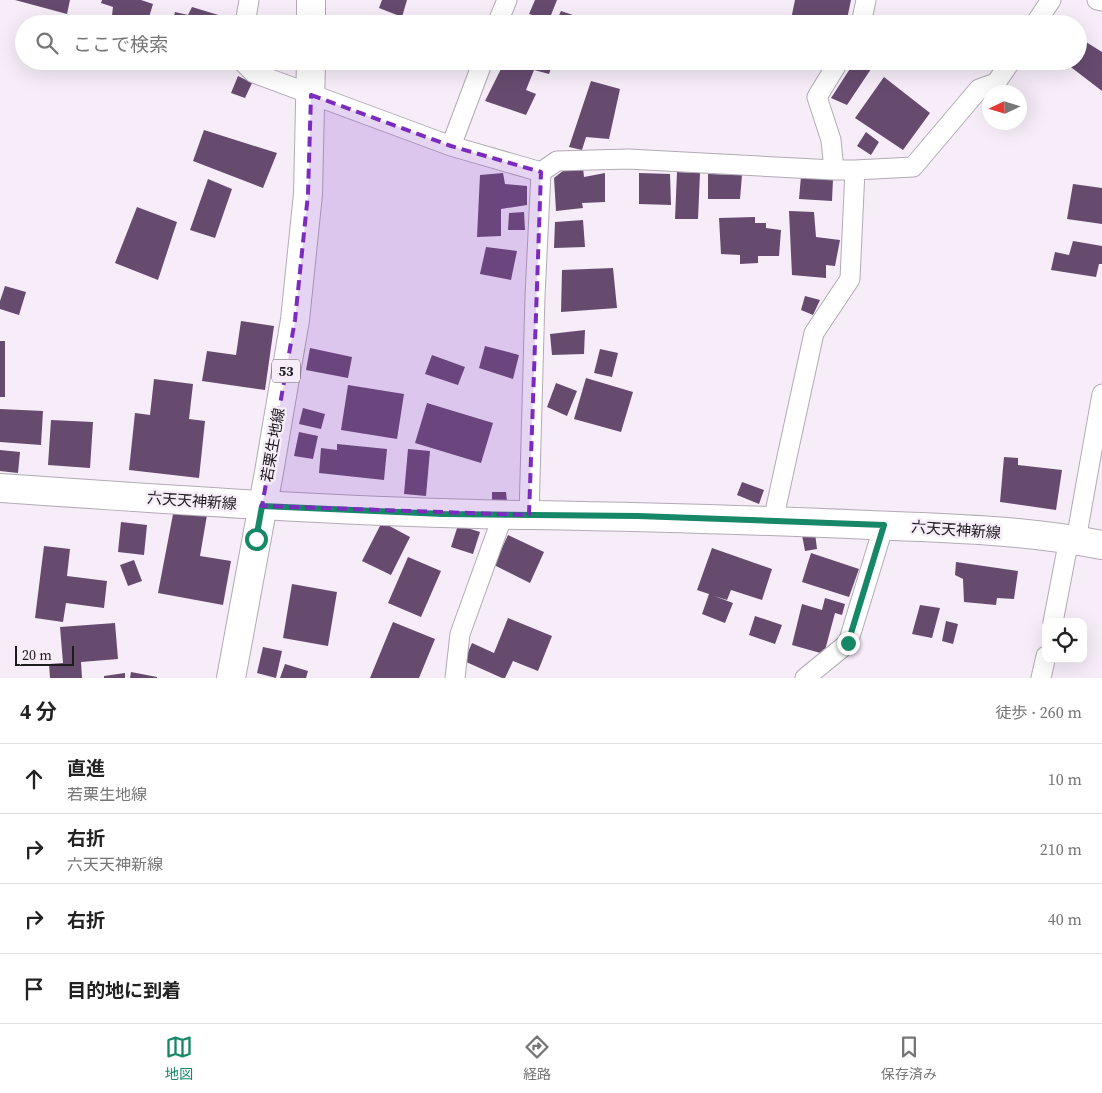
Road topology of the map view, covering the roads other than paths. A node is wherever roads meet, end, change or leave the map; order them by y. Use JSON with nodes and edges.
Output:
{"nodes":[{"id":1,"x":249,"y":0,"type":"edge"},
{"id":2,"x":311,"y":0,"type":"edge"},
{"id":3,"x":507,"y":0,"type":"edge"},
{"id":4,"x":866,"y":0,"type":"edge"},
{"id":5,"x":1051,"y":0,"type":"edge"},
{"id":6,"x":1097,"y":0,"type":"edge"},
{"id":7,"x":1102,"y":1,"type":"edge"},
{"id":8,"x":246,"y":15,"type":"edge"},
{"id":9,"x":311,"y":15,"type":"edge"},
{"id":10,"x":501,"y":15,"type":"edge"},
{"id":11,"x":863,"y":15,"type":"edge"},
{"id":12,"x":1041,"y":15,"type":"edge"},
{"id":13,"x":251,"y":70,"type":"edge"},
{"id":14,"x":311,"y":70,"type":"edge"},
{"id":15,"x":480,"y":70,"type":"edge"},
{"id":16,"x":834,"y":70,"type":"edge"},
{"id":17,"x":1005,"y":70,"type":"edge"},
{"id":18,"x":311,"y":95,"type":"junction"},
{"id":19,"x":451,"y":146,"type":"junction"},
{"id":20,"x":834,"y":170,"type":"junction"},
{"id":21,"x":855,"y":170,"type":"junction"},
{"id":22,"x":541,"y":172,"type":"junction"},
{"id":23,"x":1102,"y":394,"type":"edge"},
{"id":24,"x":0,"y":488,"type":"edge"},
{"id":25,"x":262,"y":506,"type":"junction"},
{"id":26,"x":503,"y":515,"type":"junction"},
{"id":27,"x":529,"y":515,"type":"junction"},
{"id":28,"x":773,"y":521,"type":"junction"},
{"id":29,"x":884,"y":525,"type":"junction"},
{"id":30,"x":1073,"y":540,"type":"junction"},
{"id":31,"x":1102,"y":545,"type":"edge"},
{"id":32,"x":1054,"y":618,"type":"edge"},
{"id":33,"x":1044,"y":663,"type":"edge"},
{"id":34,"x":231,"y":678,"type":"edge"},
{"id":35,"x":455,"y":678,"type":"edge"},
{"id":36,"x":805,"y":678,"type":"edge"},
{"id":37,"x":1041,"y":678,"type":"edge"}],
"edges":[{"from":1,"to":8,"type":"street"},
{"from":2,"to":9,"type":"main road"},
{"from":3,"to":10,"type":"street"},
{"from":4,"to":11,"type":"street"},
{"from":5,"to":12,"type":"street"},
{"from":6,"to":7,"type":"street"},
{"from":13,"to":18,"type":"street"},
{"from":14,"to":18,"type":"main road","name":"若栗生地線","number":"53"},
{"from":15,"to":19,"type":"street"},
{"from":16,"to":20,"type":"street"},
{"from":17,"to":21,"type":"street"},
{"from":18,"to":19,"type":"street"},
{"from":18,"to":25,"type":"main road","name":"若栗生地線","number":"53"},
{"from":19,"to":22,"type":"street"},
{"from":20,"to":21,"type":"street"},
{"from":20,"to":22,"type":"street"},
{"from":21,"to":28,"type":"street"},
{"from":22,"to":27,"type":"street"},
{"from":23,"to":30,"type":"street"},
{"from":24,"to":25,"type":"main road","name":"六天天神新線"},
{"from":25,"to":26,"type":"main road","name":"六天天神新線"},
{"from":25,"to":34,"type":"main road","name":"若栗生地線","number":"53"},
{"from":26,"to":27,"type":"main road","name":"六天天神新線"},
{"from":26,"to":35,"type":"street"},
{"from":27,"to":28,"type":"main road","name":"六天天神新線"},
{"from":28,"to":29,"type":"main road","name":"六天天神新線"},
{"from":29,"to":30,"type":"main road","name":"六天天神新線"},
{"from":29,"to":36,"type":"street"},
{"from":30,"to":31,"type":"main road","name":"六天天神新線"},
{"from":30,"to":32,"type":"street"},
{"from":33,"to":37,"type":"street"}]}
